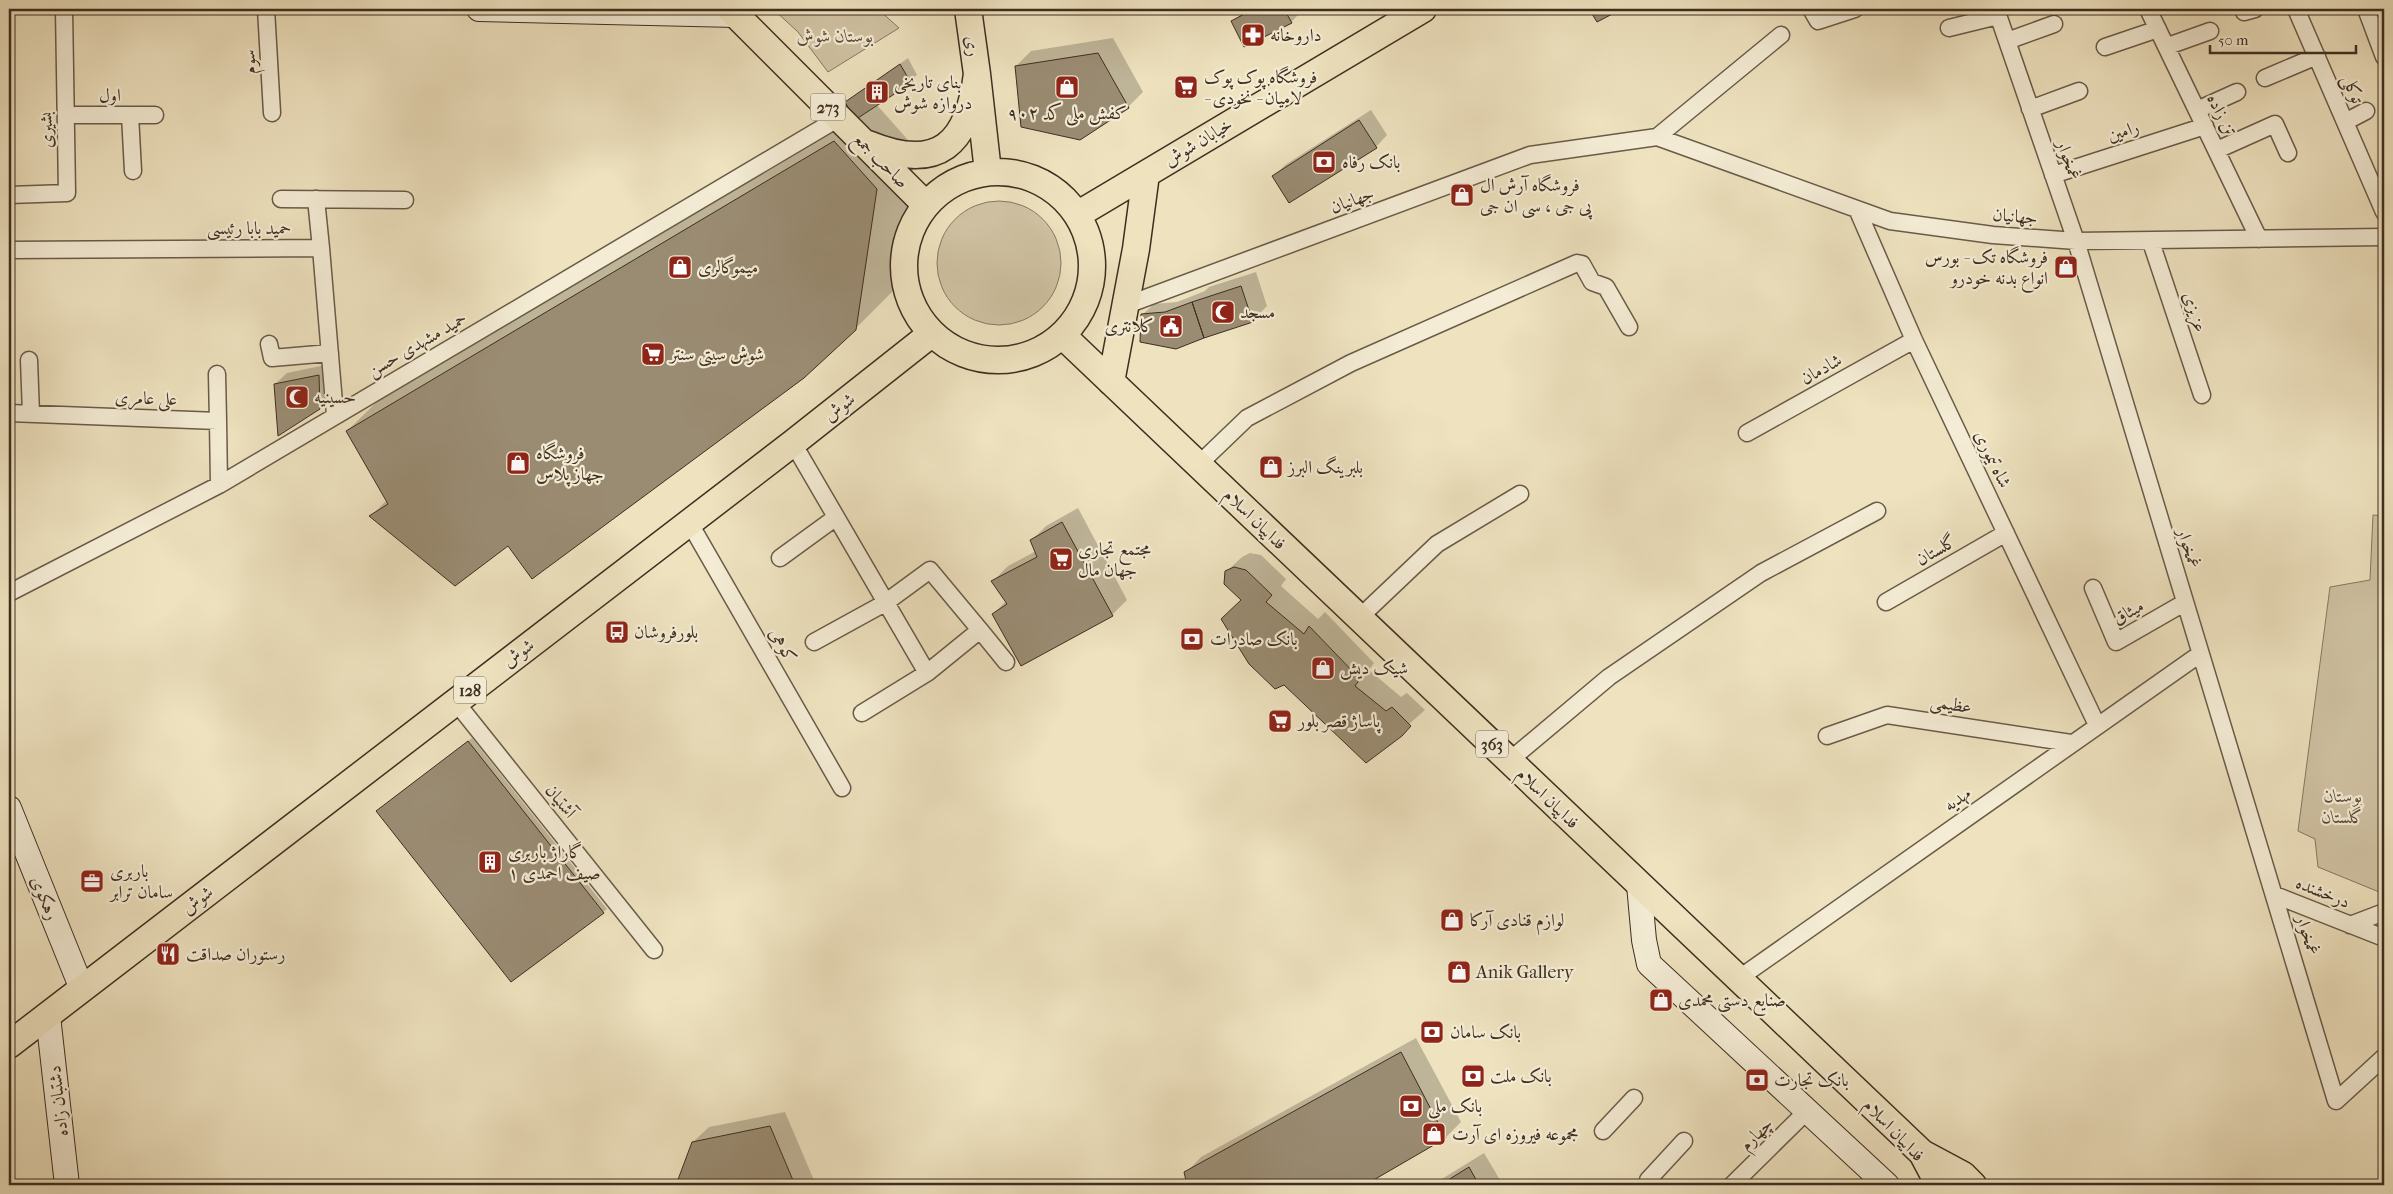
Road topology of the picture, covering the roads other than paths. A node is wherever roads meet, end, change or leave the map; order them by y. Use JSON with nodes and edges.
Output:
{"nodes":[{"id":1,"x":64,"y":9,"type":"edge"},
{"id":2,"x":266,"y":9,"type":"edge"},
{"id":3,"x":479,"y":9,"type":"edge"},
{"id":4,"x":968,"y":9,"type":"edge"},
{"id":5,"x":1423,"y":9,"type":"edge"},
{"id":6,"x":1855,"y":9,"type":"edge"},
{"id":7,"x":2148,"y":9,"type":"edge"},
{"id":8,"x":2296,"y":9,"type":"edge"},
{"id":9,"x":2366,"y":9,"type":"edge"},
{"id":10,"x":733,"y":12,"type":"edge"},
{"id":11,"x":1997,"y":13,"type":"edge"},
{"id":12,"x":1814,"y":15,"type":"edge"},
{"id":13,"x":1398,"y":16,"type":"edge"},
{"id":14,"x":2054,"y":24,"type":"dead end"},
{"id":15,"x":1949,"y":28,"type":"dead end"},
{"id":16,"x":2158,"y":29,"type":"junction"},
{"id":17,"x":2210,"y":31,"type":"dead end"},
{"id":18,"x":1781,"y":35,"type":"dead end"},
{"id":19,"x":2007,"y":41,"type":"junction"},
{"id":20,"x":2168,"y":46,"type":"junction"},
{"id":21,"x":2105,"y":47,"type":"dead end"},
{"id":22,"x":2317,"y":56,"type":"junction"},
{"id":23,"x":2384,"y":57,"type":"edge"},
{"id":24,"x":978,"y":74,"type":"junction"},
{"id":25,"x":2265,"y":78,"type":"dead end"},
{"id":26,"x":2079,"y":91,"type":"dead end"},
{"id":27,"x":2237,"y":92,"type":"dead end"},
{"id":28,"x":2030,"y":110,"type":"junction"},
{"id":29,"x":2197,"y":110,"type":"junction"},
{"id":30,"x":2366,"y":111,"type":"dead end"},
{"id":31,"x":272,"y":113,"type":"dead end"},
{"id":32,"x":66,"y":115,"type":"junction"},
{"id":33,"x":130,"y":115,"type":"junction"},
{"id":34,"x":155,"y":115,"type":"dead end"},
{"id":35,"x":839,"y":118,"type":"junction"},
{"id":36,"x":2345,"y":122,"type":"junction"},
{"id":37,"x":2205,"y":126,"type":"junction"},
{"id":38,"x":1657,"y":137,"type":"junction"},
{"id":39,"x":863,"y":142,"type":"junction"},
{"id":40,"x":2217,"y":150,"type":"junction"},
{"id":41,"x":2288,"y":153,"type":"dead end"},
{"id":42,"x":133,"y":171,"type":"dead end"},
{"id":43,"x":988,"y":172,"type":"junction"},
{"id":44,"x":1146,"y":174,"type":"junction"},
{"id":45,"x":2053,"y":175,"type":"junction"},
{"id":46,"x":9,"y":195,"type":"edge"},
{"id":47,"x":281,"y":199,"type":"dead end"},
{"id":48,"x":316,"y":199,"type":"junction"},
{"id":49,"x":405,"y":200,"type":"dead end"},
{"id":50,"x":926,"y":205,"type":"junction"},
{"id":51,"x":1857,"y":209,"type":"junction"},
{"id":52,"x":2384,"y":212,"type":"edge"},
{"id":53,"x":1077,"y":215,"type":"junction"},
{"id":54,"x":2384,"y":237,"type":"edge"},
{"id":55,"x":2259,"y":239,"type":"junction"},
{"id":56,"x":2076,"y":241,"type":"junction"},
{"id":57,"x":2151,"y":242,"type":"junction"},
{"id":58,"x":321,"y":248,"type":"junction"},
{"id":59,"x":9,"y":250,"type":"edge"},
{"id":60,"x":1124,"y":306,"type":"junction"},
{"id":61,"x":1629,"y":327,"type":"dead end"},
{"id":62,"x":931,"y":334,"type":"junction"},
{"id":63,"x":1062,"y":335,"type":"junction"},
{"id":64,"x":1914,"y":340,"type":"junction"},
{"id":65,"x":269,"y":344,"type":"dead end"},
{"id":66,"x":330,"y":353,"type":"junction"},
{"id":67,"x":29,"y":360,"type":"dead end"},
{"id":68,"x":217,"y":374,"type":"dead end"},
{"id":69,"x":1111,"y":382,"type":"junction"},
{"id":70,"x":2202,"y":394,"type":"dead end"},
{"id":71,"x":9,"y":413,"type":"edge"},
{"id":72,"x":31,"y":414,"type":"junction"},
{"id":73,"x":335,"y":415,"type":"junction"},
{"id":74,"x":218,"y":421,"type":"junction"},
{"id":75,"x":1747,"y":433,"type":"dead end"},
{"id":76,"x":793,"y":443,"type":"junction"},
{"id":77,"x":1198,"y":465,"type":"junction"},
{"id":78,"x":219,"y":484,"type":"junction"},
{"id":79,"x":1520,"y":494,"type":"dead end"},
{"id":80,"x":1877,"y":511,"type":"dead end"},
{"id":81,"x":835,"y":518,"type":"junction"},
{"id":82,"x":689,"y":522,"type":"junction"},
{"id":83,"x":2006,"y":533,"type":"junction"},
{"id":84,"x":780,"y":558,"type":"dead end"},
{"id":85,"x":2093,"y":588,"type":"dead end"},
{"id":86,"x":9,"y":593,"type":"edge"},
{"id":87,"x":1886,"y":602,"type":"dead end"},
{"id":88,"x":886,"y":603,"type":"junction"},
{"id":89,"x":2184,"y":603,"type":"junction"},
{"id":90,"x":1359,"y":618,"type":"junction"},
{"id":91,"x":980,"y":630,"type":"junction"},
{"id":92,"x":814,"y":642,"type":"dead end"},
{"id":93,"x":2200,"y":654,"type":"junction"},
{"id":94,"x":1006,"y":662,"type":"dead end"},
{"id":95,"x":927,"y":673,"type":"junction"},
{"id":96,"x":455,"y":701,"type":"junction"},
{"id":97,"x":862,"y":713,"type":"dead end"},
{"id":98,"x":2097,"y":725,"type":"junction"},
{"id":99,"x":1827,"y":736,"type":"dead end"},
{"id":100,"x":2071,"y":743,"type":"junction"},
{"id":101,"x":1509,"y":761,"type":"junction"},
{"id":102,"x":842,"y":788,"type":"dead end"},
{"id":103,"x":9,"y":808,"type":"edge"},
{"id":104,"x":1639,"y":884,"type":"junction"},
{"id":105,"x":2275,"y":895,"type":"junction"},
{"id":106,"x":2384,"y":912,"type":"edge"},
{"id":107,"x":2350,"y":925,"type":"junction"},
{"id":108,"x":2384,"y":938,"type":"edge"},
{"id":109,"x":654,"y":950,"type":"dead end"},
{"id":110,"x":1738,"y":979,"type":"junction"},
{"id":111,"x":82,"y":989,"type":"junction"},
{"id":112,"x":48,"y":1016,"type":"junction"},
{"id":113,"x":9,"y":1046,"type":"edge"},
{"id":114,"x":2384,"y":1057,"type":"edge"},
{"id":115,"x":1634,"y":1098,"type":"dead end"},
{"id":116,"x":1807,"y":1111,"type":"junction"},
{"id":117,"x":1603,"y":1131,"type":"dead end"},
{"id":118,"x":1684,"y":1141,"type":"dead end"},
{"id":119,"x":1922,"y":1153,"type":"junction"},
{"id":120,"x":1648,"y":1180,"type":"dead end"},
{"id":121,"x":67,"y":1185,"type":"edge"},
{"id":122,"x":1732,"y":1185,"type":"edge"},
{"id":123,"x":1887,"y":1185,"type":"edge"},
{"id":124,"x":1938,"y":1185,"type":"edge"},
{"id":125,"x":1973,"y":1185,"type":"edge"}],
"edges":[{"from":1,"to":32,"type":"street","name":"بشیری"},
{"from":2,"to":31,"type":"street","name":"سوم"},
{"from":3,"to":10,"type":"street"},
{"from":4,"to":24,"type":"main road","name":"ری"},
{"from":5,"to":13,"type":"main road","name":"خیابان شوش"},
{"from":6,"to":12,"type":"street"},
{"from":7,"to":16,"type":"street","name":"تن زاده"},
{"from":8,"to":22,"type":"street","name":"توکلی"},
{"from":9,"to":23,"type":"street"},
{"from":10,"to":35,"type":"main road","name":"صاحب جمع","number":"273"},
{"from":11,"to":15,"type":"street"},
{"from":11,"to":19,"type":"street","name":"غمخوار"},
{"from":13,"to":44,"type":"main road","name":"خیابان شوش"},
{"from":14,"to":19,"type":"street"},
{"from":16,"to":20,"type":"street","name":"تن زاده"},
{"from":16,"to":21,"type":"street"},
{"from":17,"to":20,"type":"street"},
{"from":18,"to":38,"type":"street"},
{"from":19,"to":28,"type":"street","name":"غمخوار"},
{"from":20,"to":29,"type":"street","name":"تن زاده"},
{"from":22,"to":25,"type":"street"},
{"from":22,"to":36,"type":"street","name":"توکلی"},
{"from":24,"to":39,"type":"main road"},
{"from":24,"to":43,"type":"main road","name":"ری"},
{"from":26,"to":28,"type":"street"},
{"from":27,"to":29,"type":"street"},
{"from":28,"to":45,"type":"street","name":"غمخوار"},
{"from":29,"to":37,"type":"street","name":"تن زاده"},
{"from":30,"to":36,"type":"street"},
{"from":32,"to":33,"type":"street","name":"اول"},
{"from":32,"to":46,"type":"street","name":"بشیری"},
{"from":33,"to":34,"type":"street","name":"اول"},
{"from":33,"to":42,"type":"street"},
{"from":35,"to":39,"type":"main road","name":"صاحب جمع","number":"273"},
{"from":35,"to":73,"type":"street","name":"حمید مشهدی حسن"},
{"from":36,"to":52,"type":"street","name":"توکلی"},
{"from":37,"to":40,"type":"street","name":"تن زاده"},
{"from":37,"to":45,"type":"street","name":"رامین"},
{"from":38,"to":51,"type":"street","name":"جهانیان"},
{"from":38,"to":60,"type":"street","name":"جهانیان"},
{"from":39,"to":50,"type":"main road","name":"صاحب جمع","number":"273"},
{"from":40,"to":41,"type":"street"},
{"from":40,"to":55,"type":"street","name":"تن زاده"},
{"from":43,"to":50,"type":"main road"},
{"from":43,"to":53,"type":"main road"},
{"from":44,"to":53,"type":"main road","name":"خیابان شوش"},
{"from":44,"to":60,"type":"main road"},
{"from":45,"to":56,"type":"street","name":"غمخوار"},
{"from":47,"to":48,"type":"street"},
{"from":48,"to":49,"type":"street"},
{"from":48,"to":58,"type":"street"},
{"from":50,"to":62,"type":"main road"},
{"from":51,"to":56,"type":"street","name":"جهانیان"},
{"from":51,"to":64,"type":"street","name":"شاه تیموری"},
{"from":53,"to":63,"type":"main road"},
{"from":54,"to":55,"type":"street","name":"جهانیان"},
{"from":55,"to":57,"type":"street","name":"جهانیان"},
{"from":56,"to":57,"type":"street","name":"جهانیان"},
{"from":56,"to":89,"type":"street","name":"غمخوار"},
{"from":57,"to":70,"type":"street","name":"عزیزی"},
{"from":58,"to":59,"type":"street","name":"حمید بابا رئیسی"},
{"from":58,"to":66,"type":"street"},
{"from":60,"to":69,"type":"main road"},
{"from":61,"to":77,"type":"street"},
{"from":62,"to":63,"type":"main road"},
{"from":62,"to":76,"type":"main road","name":"شوش","number":"128"},
{"from":63,"to":69,"type":"main road","name":"فداییان اسلام","number":"363"},
{"from":64,"to":75,"type":"street","name":"شادمان"},
{"from":64,"to":83,"type":"street","name":"شاه تیموری"},
{"from":65,"to":66,"type":"street"},
{"from":66,"to":73,"type":"street"},
{"from":67,"to":72,"type":"street"},
{"from":68,"to":74,"type":"street"},
{"from":69,"to":77,"type":"main road","name":"فداییان اسلام","number":"363"},
{"from":71,"to":72,"type":"street","name":"علی عامری"},
{"from":72,"to":74,"type":"street","name":"علی عامری"},
{"from":73,"to":78,"type":"street","name":"حمید مشهدی حسن"},
{"from":74,"to":78,"type":"street"},
{"from":76,"to":81,"type":"street"},
{"from":76,"to":82,"type":"main road","name":"شوش","number":"128"},
{"from":77,"to":90,"type":"main road","name":"فداییان اسلام","number":"363"},
{"from":78,"to":86,"type":"street","name":"حمید مشهدی حسن"},
{"from":79,"to":90,"type":"street"},
{"from":80,"to":101,"type":"street"},
{"from":81,"to":84,"type":"street"},
{"from":81,"to":88,"type":"street"},
{"from":82,"to":96,"type":"main road","name":"شوش","number":"128"},
{"from":82,"to":102,"type":"street","name":"کوهی"},
{"from":83,"to":87,"type":"street","name":"گلستان"},
{"from":83,"to":98,"type":"street","name":"شاه تیموری"},
{"from":85,"to":89,"type":"street","name":"میثاق"},
{"from":88,"to":91,"type":"street"},
{"from":88,"to":92,"type":"street"},
{"from":88,"to":95,"type":"street"},
{"from":89,"to":93,"type":"street","name":"غمخوار"},
{"from":90,"to":101,"type":"main road","name":"فداییان اسلام","number":"363"},
{"from":91,"to":94,"type":"street"},
{"from":91,"to":95,"type":"street"},
{"from":93,"to":98,"type":"street","name":"مهدیه"},
{"from":93,"to":105,"type":"street","name":"غمخوار"},
{"from":95,"to":97,"type":"street"},
{"from":96,"to":109,"type":"street","name":"آشتیان"},
{"from":96,"to":111,"type":"main road","name":"شوش","number":"128"},
{"from":98,"to":100,"type":"street","name":"مهدیه"},
{"from":99,"to":100,"type":"street","name":"عظیمی"},
{"from":100,"to":110,"type":"street","name":"مهدیه"},
{"from":101,"to":104,"type":"main road","name":"فداییان اسلام","number":"363"},
{"from":103,"to":111,"type":"street","name":"رهکوی"},
{"from":104,"to":110,"type":"main road","name":"فداییان اسلام","number":"363"},
{"from":104,"to":116,"type":"street"},
{"from":105,"to":107,"type":"street","name":"درخشنده"},
{"from":105,"to":114,"type":"street","name":"غمخوار"},
{"from":106,"to":107,"type":"street"},
{"from":107,"to":108,"type":"street","name":"درخشنده"},
{"from":110,"to":119,"type":"main road","name":"فداییان اسلام","number":"363"},
{"from":111,"to":112,"type":"main road","name":"شوش","number":"128"},
{"from":112,"to":113,"type":"main road","name":"شوش","number":"128"},
{"from":112,"to":121,"type":"street","name":"دشتبان زاده"},
{"from":115,"to":117,"type":"street"},
{"from":116,"to":122,"type":"street","name":"چهارم"},
{"from":116,"to":123,"type":"street"},
{"from":118,"to":120,"type":"street"},
{"from":119,"to":124,"type":"main road","name":"فداییان اسلام","number":"363"},
{"from":119,"to":125,"type":"main road"}]}
